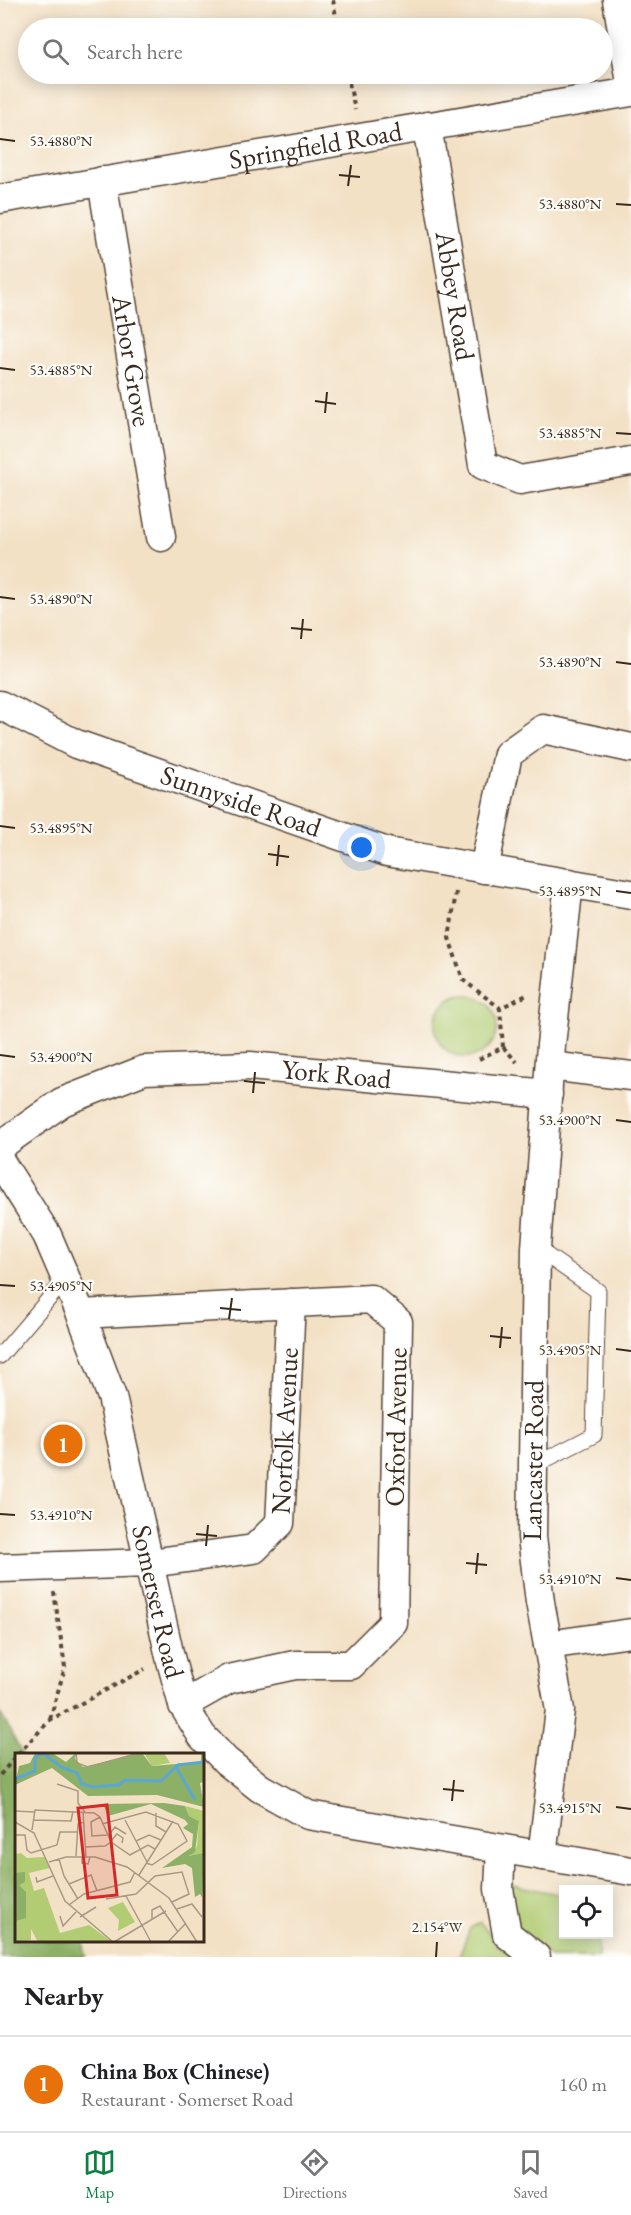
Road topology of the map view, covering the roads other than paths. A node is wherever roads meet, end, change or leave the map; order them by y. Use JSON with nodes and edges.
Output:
{"nodes":[{"id":1,"x":617,"y":0,"type":"edge"},
{"id":2,"x":631,"y":83,"type":"edge"},
{"id":3,"x":631,"y":92,"type":"edge"},
{"id":4,"x":427,"y":126,"type":"junction"},
{"id":5,"x":102,"y":182,"type":"junction"},
{"id":6,"x":0,"y":199,"type":"edge"},
{"id":7,"x":631,"y":461,"type":"edge"},
{"id":8,"x":161,"y":537,"type":"dead end"},
{"id":9,"x":0,"y":705,"type":"edge"},
{"id":10,"x":631,"y":748,"type":"edge"},
{"id":11,"x":472,"y":867,"type":"junction"},
{"id":12,"x":569,"y":883,"type":"junction"},
{"id":13,"x":631,"y":894,"type":"edge"},
{"id":14,"x":549,"y":1066,"type":"junction"},
{"id":15,"x":631,"y":1076,"type":"edge"},
{"id":16,"x":548,"y":1094,"type":"junction"},
{"id":17,"x":0,"y":1146,"type":"edge"},
{"id":18,"x":4,"y":1178,"type":"edge"},
{"id":19,"x":536,"y":1248,"type":"junction"},
{"id":20,"x":65,"y":1280,"type":"junction"},
{"id":21,"x":291,"y":1303,"type":"junction"},
{"id":22,"x":81,"y":1314,"type":"junction"},
{"id":23,"x":0,"y":1356,"type":"edge"},
{"id":24,"x":533,"y":1466,"type":"junction"},
{"id":25,"x":150,"y":1563,"type":"junction"},
{"id":26,"x":0,"y":1568,"type":"edge"},
{"id":27,"x":631,"y":1633,"type":"edge"},
{"id":28,"x":548,"y":1645,"type":"junction"},
{"id":29,"x":183,"y":1705,"type":"junction"},
{"id":30,"x":501,"y":1849,"type":"junction"},
{"id":31,"x":542,"y":1856,"type":"junction"},
{"id":32,"x":631,"y":1871,"type":"edge"},
{"id":33,"x":536,"y":1957,"type":"edge"}],
"edges":[{"from":1,"to":2,"type":"street"},
{"from":3,"to":4,"type":"street","name":"Springfield Road"},
{"from":4,"to":5,"type":"street","name":"Springfield Road"},
{"from":4,"to":7,"type":"street","name":"Abbey Road"},
{"from":5,"to":6,"type":"street","name":"Springfield Road"},
{"from":5,"to":8,"type":"street","name":"Arbor Grove"},
{"from":9,"to":11,"type":"street","name":"Sunnyside Road"},
{"from":10,"to":11,"type":"street"},
{"from":11,"to":12,"type":"street","name":"Sunnyside Road"},
{"from":12,"to":13,"type":"street","name":"Sunnyside Road"},
{"from":12,"to":14,"type":"street","name":"Lancaster Road"},
{"from":14,"to":15,"type":"street"},
{"from":14,"to":16,"type":"street","name":"Lancaster Road"},
{"from":16,"to":17,"type":"street","name":"York Road"},
{"from":16,"to":19,"type":"street","name":"Lancaster Road"},
{"from":18,"to":20,"type":"street","name":"Somerset Road"},
{"from":19,"to":24,"type":"street","name":"Lancaster Road"},
{"from":19,"to":24,"type":"lane"},
{"from":20,"to":22,"type":"street","name":"Somerset Road"},
{"from":20,"to":23,"type":"lane"},
{"from":21,"to":22,"type":"street","name":"Oxford Avenue"},
{"from":21,"to":25,"type":"street","name":"Norfolk Avenue"},
{"from":21,"to":29,"type":"street","name":"Oxford Avenue"},
{"from":22,"to":25,"type":"street","name":"Somerset Road"},
{"from":24,"to":28,"type":"street","name":"Lancaster Road"},
{"from":25,"to":26,"type":"street","name":"Norfolk Avenue"},
{"from":25,"to":29,"type":"street","name":"Somerset Road"},
{"from":27,"to":28,"type":"street"},
{"from":28,"to":31,"type":"street","name":"Lancaster Road"},
{"from":29,"to":30,"type":"street","name":"Somerset Road"},
{"from":30,"to":31,"type":"street","name":"Somerset Road"},
{"from":30,"to":33,"type":"street"},
{"from":31,"to":32,"type":"street","name":"Somerset Road"}]}
